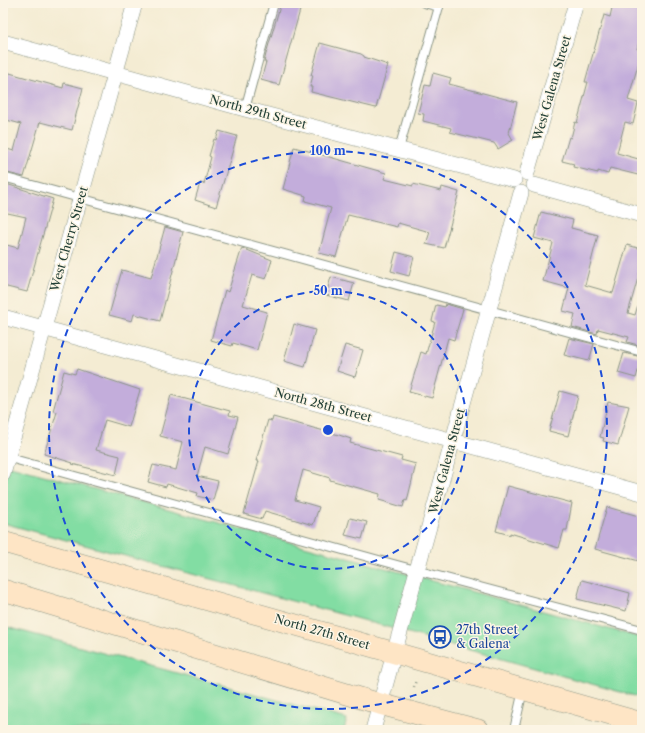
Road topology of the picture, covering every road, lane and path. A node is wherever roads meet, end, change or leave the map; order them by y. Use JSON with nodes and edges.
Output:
{"nodes":[{"id":1,"x":135,"y":3,"type":"edge"},
{"id":2,"x":274,"y":3,"type":"edge"},
{"id":3,"x":424,"y":3,"type":"edge"},
{"id":4,"x":576,"y":3,"type":"edge"},
{"id":5,"x":439,"y":5,"type":"edge"},
{"id":6,"x":3,"y":42,"type":"edge"},
{"id":7,"x":116,"y":73,"type":"junction"},
{"id":8,"x":245,"y":109,"type":"junction"},
{"id":9,"x":399,"y":149,"type":"junction"},
{"id":10,"x":3,"y":177,"type":"edge"},
{"id":11,"x":524,"y":182,"type":"junction"},
{"id":12,"x":81,"y":198,"type":"junction"},
{"id":13,"x":642,"y":215,"type":"edge"},
{"id":14,"x":488,"y":310,"type":"junction"},
{"id":15,"x":3,"y":317,"type":"edge"},
{"id":16,"x":44,"y":328,"type":"junction"},
{"id":17,"x":642,"y":352,"type":"edge"},
{"id":18,"x":453,"y":441,"type":"junction"},
{"id":19,"x":6,"y":457,"type":"edge"},
{"id":20,"x":3,"y":474,"type":"edge"},
{"id":21,"x":642,"y":493,"type":"edge"},
{"id":22,"x":3,"y":542,"type":"edge"},
{"id":23,"x":417,"y":570,"type":"junction"},
{"id":24,"x":3,"y":590,"type":"edge"},
{"id":25,"x":642,"y":630,"type":"edge"},
{"id":26,"x":394,"y":653,"type":"junction"},
{"id":27,"x":416,"y":680,"type":"dead end"},
{"id":28,"x":414,"y":687,"type":"dead end"},
{"id":29,"x":523,"y":689,"type":"junction"},
{"id":30,"x":380,"y":704,"type":"junction"},
{"id":31,"x":642,"y":722,"type":"edge"},
{"id":32,"x":373,"y":730,"type":"edge"},
{"id":33,"x":478,"y":730,"type":"edge"},
{"id":34,"x":514,"y":730,"type":"edge"}],
"edges":[{"from":1,"to":7,"type":"street","name":"West Cherry Street"},
{"from":2,"to":8,"type":"lane"},
{"from":3,"to":5,"type":"lane"},
{"from":4,"to":11,"type":"street","name":"West Galena Street"},
{"from":5,"to":9,"type":"lane"},
{"from":6,"to":7,"type":"street","name":"North 29th Street"},
{"from":7,"to":8,"type":"street","name":"North 29th Street"},
{"from":7,"to":12,"type":"street","name":"West Cherry Street"},
{"from":8,"to":9,"type":"street","name":"North 29th Street"},
{"from":9,"to":11,"type":"street","name":"North 29th Street"},
{"from":10,"to":12,"type":"lane"},
{"from":11,"to":13,"type":"street","name":"North 29th Street"},
{"from":11,"to":14,"type":"street","name":"West Galena Street"},
{"from":12,"to":14,"type":"lane"},
{"from":12,"to":16,"type":"street","name":"West Cherry Street"},
{"from":14,"to":17,"type":"lane"},
{"from":14,"to":18,"type":"street","name":"West Galena Street"},
{"from":15,"to":16,"type":"street","name":"North 28th Street"},
{"from":16,"to":18,"type":"street","name":"North 28th Street"},
{"from":16,"to":19,"type":"street","name":"West Cherry Street"},
{"from":18,"to":21,"type":"street","name":"North 28th Street"},
{"from":18,"to":23,"type":"street","name":"West Galena Street"},
{"from":19,"to":20,"type":"street","name":"West Cherry Street"},
{"from":19,"to":23,"type":"lane"},
{"from":22,"to":26,"type":"main road","name":"North 27th Street"},
{"from":23,"to":25,"type":"lane"},
{"from":23,"to":26,"type":"street","name":"West Galena Street"},
{"from":24,"to":30,"type":"main road"},
{"from":26,"to":29,"type":"main road","name":"North 27th Street"},
{"from":26,"to":30,"type":"street","name":"West Galena Street"},
{"from":27,"to":28,"type":"path"},
{"from":29,"to":31,"type":"main road","name":"North 27th Street"},
{"from":29,"to":34,"type":"lane"},
{"from":30,"to":32,"type":"street","name":"West Galena Street"},
{"from":30,"to":33,"type":"main road"}]}
